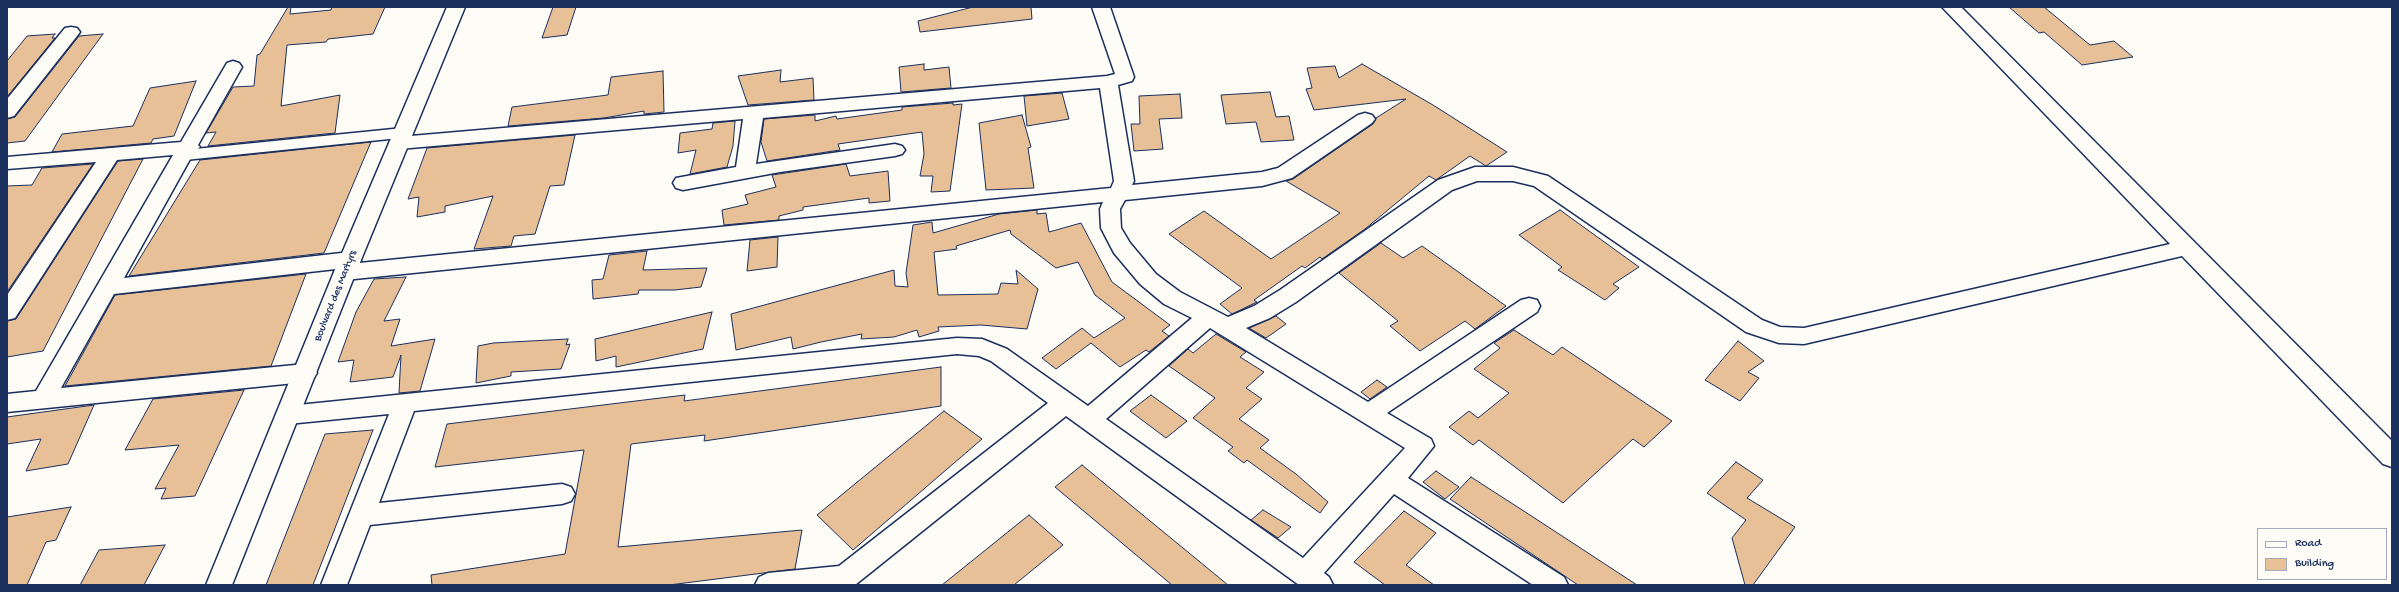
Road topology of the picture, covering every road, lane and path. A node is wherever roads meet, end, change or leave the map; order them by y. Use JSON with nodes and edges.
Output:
{"nodes":[{"id":1,"x":456,"y":7,"type":"edge"},
{"id":2,"x":1101,"y":7,"type":"edge"},
{"id":3,"x":1951,"y":7,"type":"edge"},
{"id":4,"x":71,"y":32,"type":"dead end"},
{"id":5,"x":233,"y":67,"type":"dead end"},
{"id":6,"x":1108,"y":82,"type":"junction"},
{"id":7,"x":7,"y":112,"type":"edge"},
{"id":8,"x":754,"y":112,"type":"junction"},
{"id":9,"x":1366,"y":119,"type":"dead end"},
{"id":10,"x":401,"y":138,"type":"junction"},
{"id":11,"x":895,"y":150,"type":"dead end"},
{"id":12,"x":187,"y":151,"type":"junction"},
{"id":13,"x":111,"y":154,"type":"junction"},
{"id":14,"x":7,"y":164,"type":"edge"},
{"id":15,"x":746,"y":172,"type":"junction"},
{"id":16,"x":683,"y":183,"type":"dead end"},
{"id":17,"x":1116,"y":193,"type":"junction"},
{"id":18,"x":2185,"y":248,"type":"junction"},
{"id":19,"x":348,"y":266,"type":"junction"},
{"id":20,"x":109,"y":287,"type":"junction"},
{"id":21,"x":1529,"y":306,"type":"dead end"},
{"id":22,"x":7,"y":312,"type":"edge"},
{"id":23,"x":1218,"y":322,"type":"junction"},
{"id":24,"x":305,"y":374,"type":"junction"},
{"id":25,"x":44,"y":398,"type":"junction"},
{"id":26,"x":7,"y":403,"type":"edge"},
{"id":27,"x":405,"y":403,"type":"junction"},
{"id":28,"x":1065,"y":403,"type":"junction"},
{"id":29,"x":1368,"y":414,"type":"junction"},
{"id":30,"x":288,"y":415,"type":"junction"},
{"id":31,"x":1088,"y":420,"type":"junction"},
{"id":32,"x":2392,"y":457,"type":"edge"},
{"id":33,"x":1392,"y":480,"type":"junction"},
{"id":34,"x":562,"y":494,"type":"dead end"},
{"id":35,"x":362,"y":515,"type":"junction"},
{"id":36,"x":1312,"y":580,"type":"edge"},
{"id":37,"x":840,"y":581,"type":"edge"},
{"id":38,"x":219,"y":585,"type":"edge"},
{"id":39,"x":334,"y":585,"type":"edge"},
{"id":40,"x":768,"y":585,"type":"edge"},
{"id":41,"x":1555,"y":585,"type":"edge"}],
"edges":[{"from":1,"to":10,"type":"street","name":"Boulvard des Martyrs"},
{"from":2,"to":6,"type":"street"},
{"from":3,"to":18,"type":"street"},
{"from":4,"to":7,"type":"street"},
{"from":5,"to":12,"type":"street"},
{"from":6,"to":8,"type":"street"},
{"from":6,"to":17,"type":"street"},
{"from":8,"to":10,"type":"street"},
{"from":8,"to":15,"type":"street"},
{"from":9,"to":17,"type":"street"},
{"from":10,"to":12,"type":"street"},
{"from":10,"to":19,"type":"street","name":"Boulvard des Martyrs"},
{"from":11,"to":15,"type":"street"},
{"from":12,"to":13,"type":"street"},
{"from":12,"to":20,"type":"street"},
{"from":13,"to":14,"type":"street"},
{"from":13,"to":22,"type":"street"},
{"from":15,"to":16,"type":"street"},
{"from":17,"to":19,"type":"street"},
{"from":17,"to":23,"type":"street"},
{"from":18,"to":23,"type":"street"},
{"from":18,"to":32,"type":"street"},
{"from":19,"to":20,"type":"street"},
{"from":19,"to":24,"type":"street","name":"Boulvard des Martyrs"},
{"from":20,"to":25,"type":"street"},
{"from":21,"to":29,"type":"street"},
{"from":23,"to":29,"type":"street"},
{"from":23,"to":31,"type":"street"},
{"from":24,"to":25,"type":"street"},
{"from":24,"to":30,"type":"street","name":"Boulvard des Martyrs"},
{"from":25,"to":26,"type":"street"},
{"from":27,"to":28,"type":"street"},
{"from":27,"to":30,"type":"street"},
{"from":27,"to":35,"type":"street"},
{"from":28,"to":31,"type":"street"},
{"from":28,"to":37,"type":"street"},
{"from":29,"to":33,"type":"street"},
{"from":30,"to":38,"type":"street","name":"Boulvard des Martyrs"},
{"from":31,"to":36,"type":"street"},
{"from":33,"to":36,"type":"street"},
{"from":33,"to":41,"type":"street"},
{"from":34,"to":35,"type":"street"},
{"from":35,"to":39,"type":"street"},
{"from":37,"to":40,"type":"street"}]}
